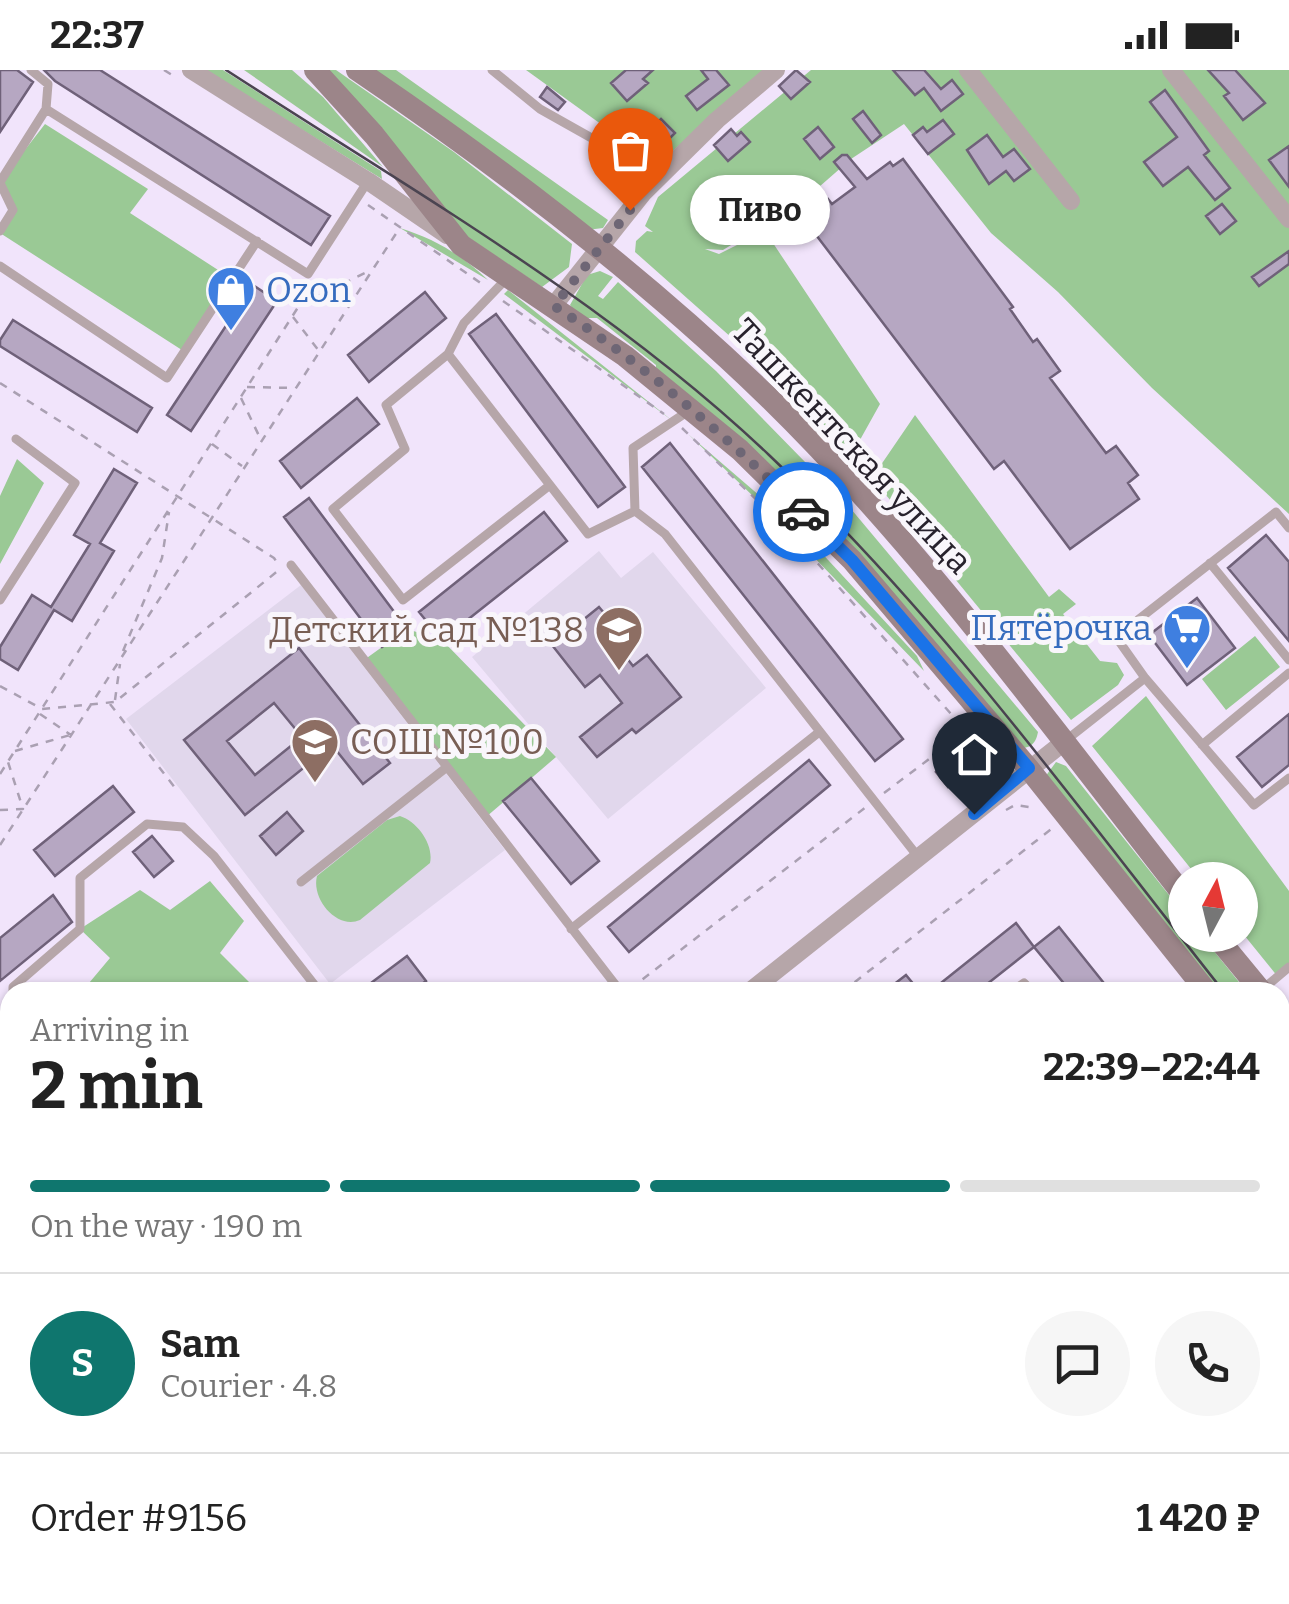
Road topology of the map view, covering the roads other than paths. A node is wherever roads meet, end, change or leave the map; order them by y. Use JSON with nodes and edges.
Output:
{"nodes":[{"id":1,"x":31,"y":70,"type":"edge"},
{"id":2,"x":315,"y":70,"type":"edge"},
{"id":3,"x":357,"y":70,"type":"edge"},
{"id":4,"x":492,"y":70,"type":"edge"},
{"id":5,"x":776,"y":70,"type":"edge"},
{"id":6,"x":968,"y":70,"type":"edge"},
{"id":7,"x":1171,"y":70,"type":"edge"},
{"id":8,"x":186,"y":75,"type":"edge"},
{"id":9,"x":46,"y":109,"type":"junction"},
{"id":10,"x":0,"y":183,"type":"edge"},
{"id":11,"x":365,"y":186,"type":"junction"},
{"id":12,"x":644,"y":192,"type":"junction"},
{"id":13,"x":1070,"y":202,"type":"dead end"},
{"id":14,"x":1289,"y":219,"type":"edge"},
{"id":15,"x":0,"y":231,"type":"edge"},
{"id":16,"x":256,"y":242,"type":"junction"},
{"id":17,"x":461,"y":245,"type":"junction"},
{"id":18,"x":600,"y":247,"type":"junction"},
{"id":19,"x":0,"y":266,"type":"edge"},
{"id":20,"x":501,"y":285,"type":"junction"},
{"id":21,"x":554,"y":306,"type":"junction"},
{"id":22,"x":448,"y":354,"type":"junction"},
{"id":23,"x":682,"y":416,"type":"junction"},
{"id":24,"x":16,"y":440,"type":"dead end"},
{"id":25,"x":550,"y":486,"type":"junction"},
{"id":26,"x":636,"y":511,"type":"junction"},
{"id":27,"x":1289,"y":528,"type":"edge"},
{"id":28,"x":1210,"y":563,"type":"junction"},
{"id":29,"x":286,"y":567,"type":"road end"},
{"id":30,"x":0,"y":600,"type":"edge"},
{"id":31,"x":1289,"y":660,"type":"edge"},
{"id":32,"x":1289,"y":673,"type":"edge"},
{"id":33,"x":1146,"y":678,"type":"junction"},
{"id":34,"x":818,"y":732,"type":"junction"},
{"id":35,"x":1064,"y":742,"type":"junction"},
{"id":36,"x":1202,"y":744,"type":"junction"},
{"id":37,"x":447,"y":767,"type":"junction"},
{"id":38,"x":1029,"y":768,"type":"junction"},
{"id":39,"x":1289,"y":778,"type":"edge"},
{"id":40,"x":919,"y":858,"type":"junction"},
{"id":41,"x":1168,"y":875,"type":"edge"},
{"id":42,"x":301,"y":882,"type":"dead end"},
{"id":43,"x":571,"y":928,"type":"junction"},
{"id":44,"x":1229,"y":952,"type":"edge"},
{"id":45,"x":19,"y":982,"type":"edge"},
{"id":46,"x":312,"y":982,"type":"edge"},
{"id":47,"x":615,"y":982,"type":"edge"},
{"id":48,"x":761,"y":982,"type":"edge"},
{"id":49,"x":1199,"y":982,"type":"edge"},
{"id":50,"x":1253,"y":982,"type":"edge"}],
"edges":[{"from":1,"to":9,"type":"lane"},
{"from":2,"to":17,"type":"main road"},
{"from":3,"to":18,"type":"main road","name":"Ташкентская улица"},
{"from":4,"to":12,"type":"lane"},
{"from":5,"to":12,"type":"street"},
{"from":6,"to":13,"type":"street"},
{"from":7,"to":14,"type":"street"},
{"from":8,"to":11,"type":"street"},
{"from":9,"to":10,"type":"lane"},
{"from":9,"to":16,"type":"lane"},
{"from":10,"to":15,"type":"lane"},
{"from":11,"to":16,"type":"lane"},
{"from":11,"to":17,"type":"street"},
{"from":12,"to":18,"type":"street"},
{"from":16,"to":19,"type":"lane"},
{"from":17,"to":20,"type":"main road"},
{"from":18,"to":21,"type":"street"},
{"from":18,"to":35,"type":"main road","name":"Ташкентская улица"},
{"from":20,"to":21,"type":"main road"},
{"from":20,"to":22,"type":"lane"},
{"from":21,"to":23,"type":"main road"},
{"from":22,"to":25,"type":"lane"},
{"from":22,"to":25,"type":"lane"},
{"from":23,"to":26,"type":"lane"},
{"from":23,"to":38,"type":"main road"},
{"from":24,"to":30,"type":"lane"},
{"from":25,"to":26,"type":"lane"},
{"from":26,"to":34,"type":"lane"},
{"from":27,"to":28,"type":"lane"},
{"from":28,"to":31,"type":"lane"},
{"from":28,"to":33,"type":"lane"},
{"from":29,"to":37,"type":"lane"},
{"from":32,"to":36,"type":"lane"},
{"from":33,"to":35,"type":"lane"},
{"from":33,"to":36,"type":"lane"},
{"from":34,"to":40,"type":"lane"},
{"from":34,"to":43,"type":"lane"},
{"from":35,"to":38,"type":"street"},
{"from":35,"to":41,"type":"main road","name":"Ташкентская улица"},
{"from":36,"to":39,"type":"lane"},
{"from":37,"to":42,"type":"lane"},
{"from":37,"to":43,"type":"lane"},
{"from":38,"to":40,"type":"street"},
{"from":38,"to":49,"type":"main road"},
{"from":40,"to":48,"type":"street"},
{"from":43,"to":47,"type":"lane"},
{"from":44,"to":50,"type":"main road"},
{"from":45,"to":46,"type":"lane"}]}
